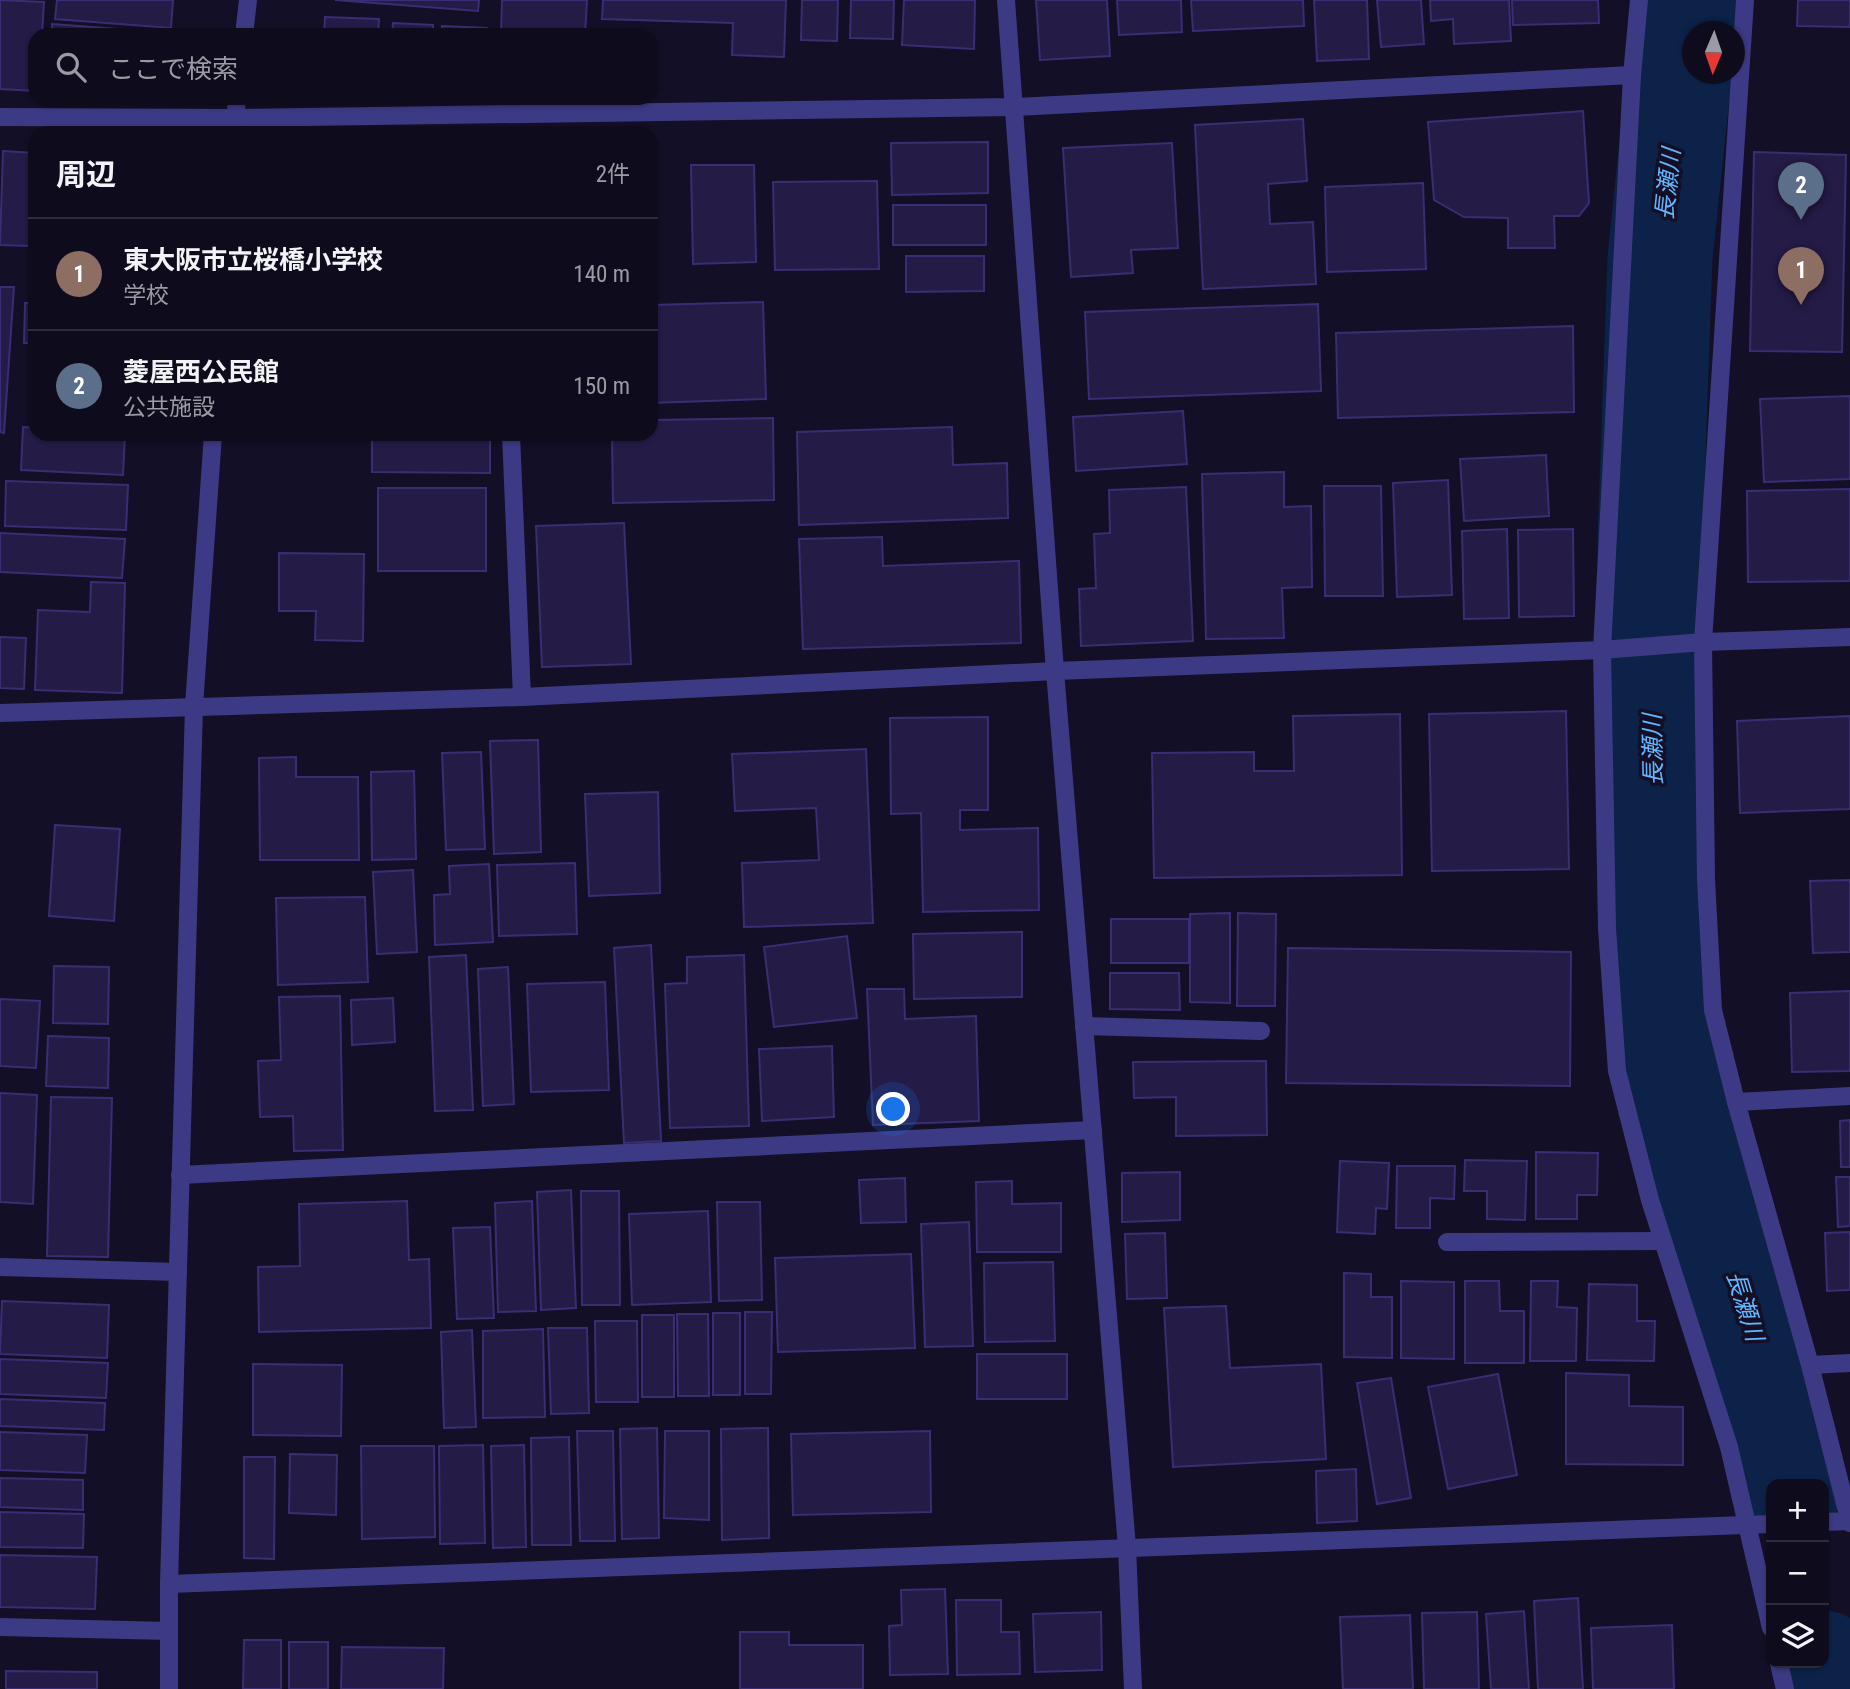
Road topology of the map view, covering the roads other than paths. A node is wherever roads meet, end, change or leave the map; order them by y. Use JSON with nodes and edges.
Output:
{"nodes":[{"id":1,"x":248,"y":0,"type":"edge"},
{"id":2,"x":1006,"y":0,"type":"edge"},
{"id":3,"x":1639,"y":0,"type":"edge"},
{"id":4,"x":1745,"y":0,"type":"edge"},
{"id":5,"x":245,"y":28,"type":"edge"},
{"id":6,"x":1632,"y":75,"type":"junction"},
{"id":7,"x":236,"y":105,"type":"edge"},
{"id":8,"x":1014,"y":107,"type":"junction"},
{"id":9,"x":497,"y":114,"type":"junction"},
{"id":10,"x":0,"y":117,"type":"edge"},
{"id":11,"x":234,"y":125,"type":"edge"},
{"id":12,"x":498,"y":126,"type":"edge"},
{"id":13,"x":213,"y":441,"type":"edge"},
{"id":14,"x":511,"y":441,"type":"edge"},
{"id":15,"x":1850,"y":638,"type":"edge"},
{"id":16,"x":1703,"y":642,"type":"junction"},
{"id":17,"x":1602,"y":650,"type":"junction"},
{"id":18,"x":1055,"y":671,"type":"junction"},
{"id":19,"x":522,"y":697,"type":"junction"},
{"id":20,"x":194,"y":706,"type":"junction"},
{"id":21,"x":0,"y":713,"type":"edge"},
{"id":22,"x":1084,"y":1026,"type":"junction"},
{"id":23,"x":1261,"y":1031,"type":"dead end"},
{"id":24,"x":1850,"y":1096,"type":"edge"},
{"id":25,"x":1736,"y":1102,"type":"junction"},
{"id":26,"x":1093,"y":1130,"type":"junction"},
{"id":27,"x":180,"y":1175,"type":"junction"},
{"id":28,"x":1663,"y":1241,"type":"junction"},
{"id":29,"x":1447,"y":1242,"type":"dead end"},
{"id":30,"x":0,"y":1266,"type":"edge"},
{"id":31,"x":178,"y":1272,"type":"junction"},
{"id":32,"x":1850,"y":1363,"type":"edge"},
{"id":33,"x":1810,"y":1364,"type":"junction"},
{"id":34,"x":1829,"y":1522,"type":"edge"},
{"id":35,"x":1850,"y":1522,"type":"edge"},
{"id":36,"x":1748,"y":1524,"type":"junction"},
{"id":37,"x":1766,"y":1524,"type":"edge"},
{"id":38,"x":1127,"y":1547,"type":"junction"},
{"id":39,"x":169,"y":1584,"type":"junction"},
{"id":40,"x":1766,"y":1605,"type":"edge"},
{"id":41,"x":0,"y":1627,"type":"edge"},
{"id":42,"x":169,"y":1631,"type":"junction"},
{"id":43,"x":1780,"y":1668,"type":"edge"},
{"id":44,"x":169,"y":1689,"type":"edge"},
{"id":45,"x":1133,"y":1689,"type":"edge"},
{"id":46,"x":1785,"y":1689,"type":"edge"}],
"edges":[{"from":1,"to":5,"type":"street"},
{"from":2,"to":8,"type":"street"},
{"from":3,"to":6,"type":"street"},
{"from":4,"to":16,"type":"street"},
{"from":6,"to":8,"type":"street"},
{"from":6,"to":17,"type":"street"},
{"from":7,"to":11,"type":"street"},
{"from":8,"to":9,"type":"street"},
{"from":8,"to":18,"type":"street"},
{"from":9,"to":11,"type":"street"},
{"from":9,"to":12,"type":"street"},
{"from":10,"to":11,"type":"street"},
{"from":13,"to":20,"type":"street"},
{"from":14,"to":19,"type":"street"},
{"from":15,"to":16,"type":"street"},
{"from":16,"to":17,"type":"street"},
{"from":16,"to":25,"type":"street"},
{"from":17,"to":18,"type":"street"},
{"from":17,"to":28,"type":"street"},
{"from":18,"to":19,"type":"street"},
{"from":18,"to":22,"type":"street"},
{"from":19,"to":20,"type":"street"},
{"from":20,"to":21,"type":"street"},
{"from":20,"to":27,"type":"street"},
{"from":22,"to":23,"type":"street"},
{"from":22,"to":26,"type":"street"},
{"from":24,"to":25,"type":"street"},
{"from":25,"to":33,"type":"street"},
{"from":26,"to":27,"type":"street"},
{"from":26,"to":38,"type":"street"},
{"from":27,"to":31,"type":"street"},
{"from":28,"to":29,"type":"street"},
{"from":28,"to":36,"type":"street"},
{"from":30,"to":31,"type":"street"},
{"from":31,"to":39,"type":"street"},
{"from":32,"to":33,"type":"street"},
{"from":33,"to":35,"type":"street"},
{"from":34,"to":35,"type":"street"},
{"from":36,"to":37,"type":"street"},
{"from":36,"to":38,"type":"street"},
{"from":36,"to":40,"type":"street"},
{"from":38,"to":39,"type":"street"},
{"from":38,"to":45,"type":"street"},
{"from":39,"to":42,"type":"street"},
{"from":41,"to":42,"type":"street"},
{"from":42,"to":44,"type":"street"},
{"from":43,"to":46,"type":"street"}]}
